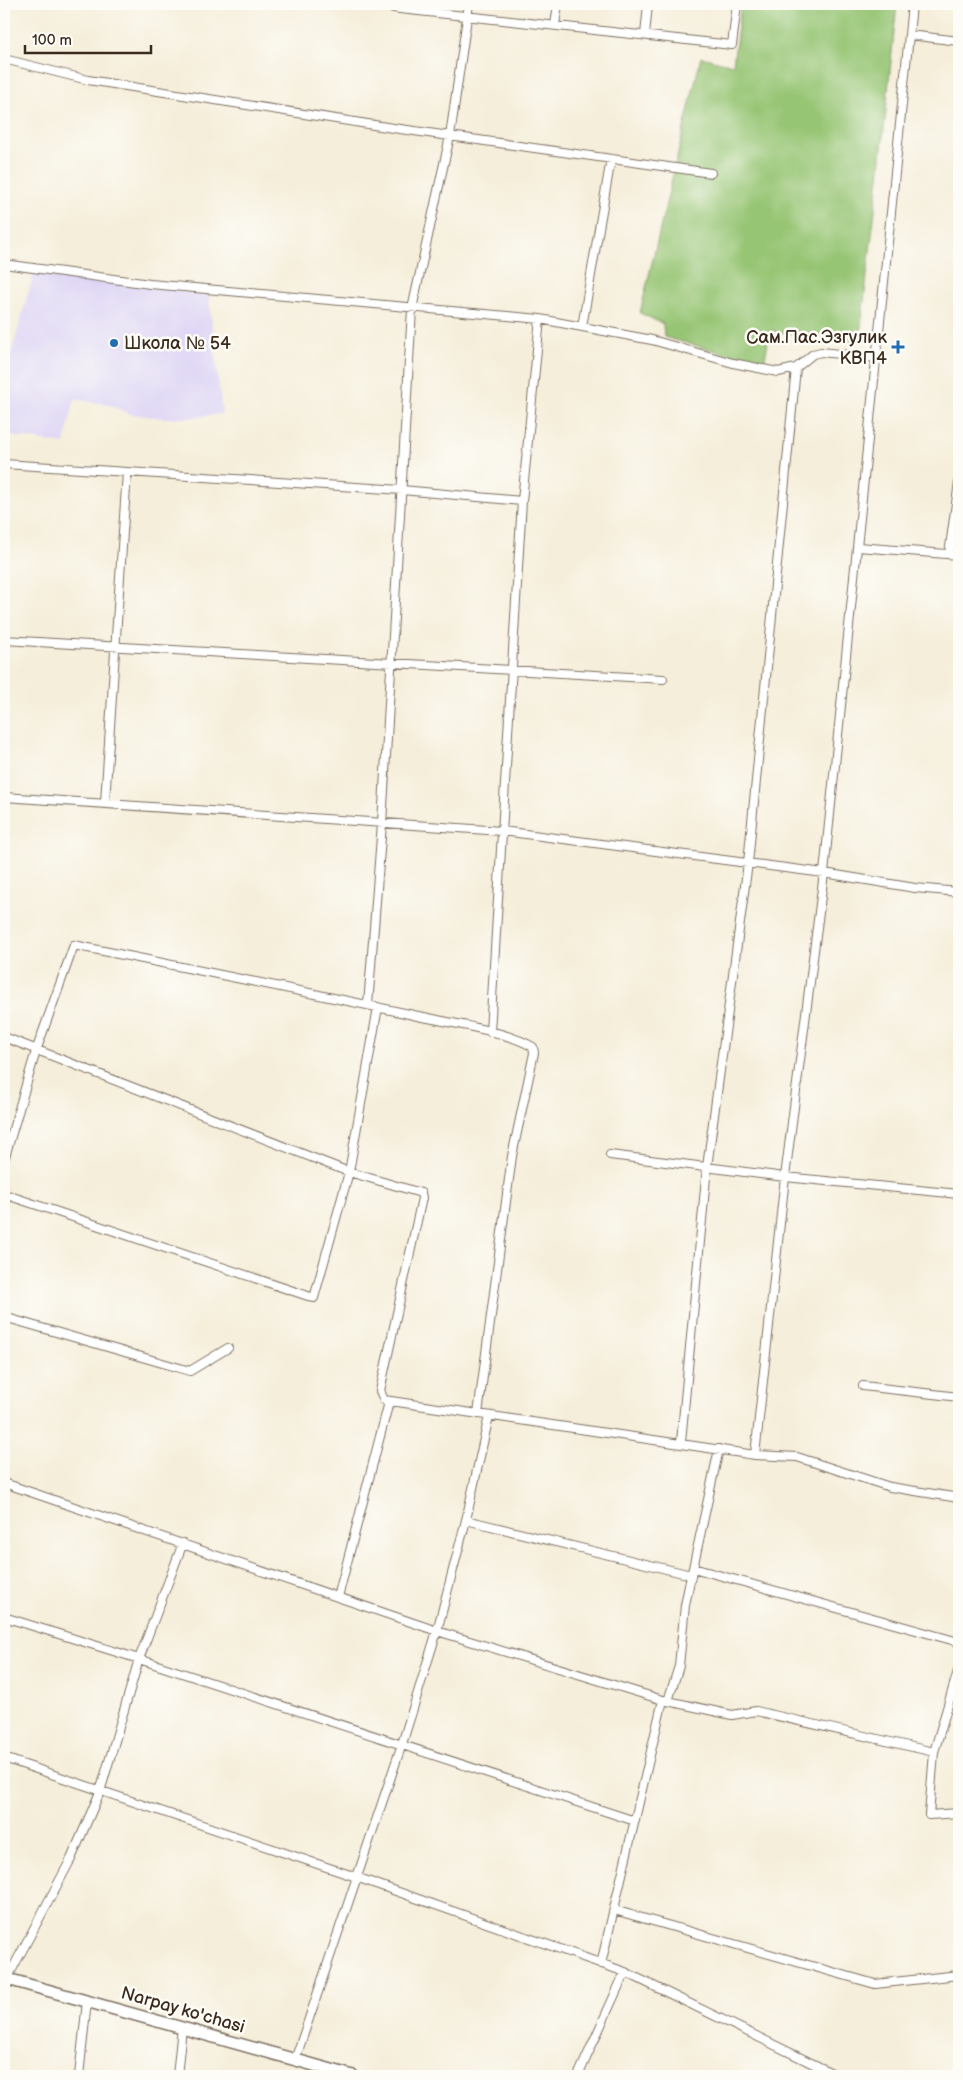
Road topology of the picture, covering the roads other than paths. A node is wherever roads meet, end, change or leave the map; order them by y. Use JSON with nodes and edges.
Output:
{"nodes":[{"id":1,"x":372,"y":4,"type":"edge"},
{"id":2,"x":469,"y":4,"type":"edge"},
{"id":3,"x":558,"y":4,"type":"edge"},
{"id":4,"x":648,"y":4,"type":"edge"},
{"id":5,"x":737,"y":4,"type":"edge"},
{"id":6,"x":912,"y":4,"type":"edge"},
{"id":7,"x":468,"y":16,"type":"junction"},
{"id":8,"x":555,"y":26,"type":"junction"},
{"id":9,"x":645,"y":35,"type":"junction"},
{"id":10,"x":909,"y":35,"type":"junction"},
{"id":11,"x":959,"y":41,"type":"edge"},
{"id":12,"x":4,"y":60,"type":"edge"},
{"id":13,"x":450,"y":136,"type":"junction"},
{"id":14,"x":611,"y":158,"type":"junction"},
{"id":15,"x":711,"y":172,"type":"dead end"},
{"id":16,"x":4,"y":264,"type":"edge"},
{"id":17,"x":412,"y":309,"type":"junction"},
{"id":18,"x":540,"y":319,"type":"junction"},
{"id":19,"x":582,"y":327,"type":"junction"},
{"id":20,"x":877,"y":358,"type":"junction"},
{"id":21,"x":796,"y":368,"type":"junction"},
{"id":22,"x":4,"y":464,"type":"edge"},
{"id":23,"x":127,"y":472,"type":"junction"},
{"id":24,"x":959,"y":482,"type":"edge"},
{"id":25,"x":402,"y":490,"type":"junction"},
{"id":26,"x":522,"y":501,"type":"junction"},
{"id":27,"x":858,"y":547,"type":"junction"},
{"id":28,"x":949,"y":554,"type":"junction"},
{"id":29,"x":959,"y":555,"type":"edge"},
{"id":30,"x":4,"y":640,"type":"edge"},
{"id":31,"x":114,"y":647,"type":"junction"},
{"id":32,"x":391,"y":664,"type":"junction"},
{"id":33,"x":514,"y":670,"type":"junction"},
{"id":34,"x":663,"y":679,"type":"dead end"},
{"id":35,"x":4,"y":797,"type":"edge"},
{"id":36,"x":105,"y":802,"type":"junction"},
{"id":37,"x":382,"y":824,"type":"junction"},
{"id":38,"x":502,"y":831,"type":"junction"},
{"id":39,"x":748,"y":863,"type":"junction"},
{"id":40,"x":824,"y":873,"type":"junction"},
{"id":41,"x":959,"y":892,"type":"edge"},
{"id":42,"x":368,"y":1005,"type":"junction"},
{"id":43,"x":378,"y":1007,"type":"junction"},
{"id":44,"x":490,"y":1032,"type":"junction"},
{"id":45,"x":4,"y":1037,"type":"edge"},
{"id":46,"x":36,"y":1051,"type":"junction"},
{"id":47,"x":610,"y":1155,"type":"dead end"},
{"id":48,"x":4,"y":1160,"type":"edge"},
{"id":49,"x":707,"y":1167,"type":"junction"},
{"id":50,"x":349,"y":1172,"type":"junction"},
{"id":51,"x":785,"y":1177,"type":"junction"},
{"id":52,"x":4,"y":1194,"type":"edge"},
{"id":53,"x":959,"y":1194,"type":"edge"},
{"id":54,"x":4,"y":1317,"type":"edge"},
{"id":55,"x":228,"y":1348,"type":"dead end"},
{"id":56,"x":863,"y":1386,"type":"dead end"},
{"id":57,"x":959,"y":1397,"type":"edge"},
{"id":58,"x":389,"y":1402,"type":"junction"},
{"id":59,"x":478,"y":1414,"type":"junction"},
{"id":60,"x":490,"y":1416,"type":"junction"},
{"id":61,"x":681,"y":1442,"type":"junction"},
{"id":62,"x":719,"y":1449,"type":"junction"},
{"id":63,"x":755,"y":1455,"type":"junction"},
{"id":64,"x":4,"y":1483,"type":"edge"},
{"id":65,"x":959,"y":1498,"type":"edge"},
{"id":66,"x":466,"y":1520,"type":"junction"},
{"id":67,"x":183,"y":1543,"type":"junction"},
{"id":68,"x":692,"y":1571,"type":"junction"},
{"id":69,"x":338,"y":1597,"type":"junction"},
{"id":70,"x":4,"y":1617,"type":"edge"},
{"id":71,"x":437,"y":1631,"type":"junction"},
{"id":72,"x":959,"y":1642,"type":"edge"},
{"id":73,"x":139,"y":1659,"type":"junction"},
{"id":74,"x":959,"y":1668,"type":"edge"},
{"id":75,"x":666,"y":1701,"type":"junction"},
{"id":76,"x":402,"y":1744,"type":"junction"},
{"id":77,"x":934,"y":1752,"type":"junction"},
{"id":78,"x":4,"y":1758,"type":"edge"},
{"id":79,"x":100,"y":1792,"type":"junction"},
{"id":80,"x":959,"y":1813,"type":"edge"},
{"id":81,"x":635,"y":1820,"type":"junction"},
{"id":82,"x":356,"y":1877,"type":"junction"},
{"id":83,"x":614,"y":1910,"type":"junction"},
{"id":84,"x":601,"y":1964,"type":"junction"},
{"id":85,"x":625,"y":1972,"type":"junction"},
{"id":86,"x":959,"y":1975,"type":"edge"},
{"id":87,"x":5,"y":1978,"type":"edge"},
{"id":88,"x":87,"y":2002,"type":"junction"},
{"id":89,"x":182,"y":2028,"type":"junction"},
{"id":90,"x":295,"y":2060,"type":"junction"},
{"id":91,"x":79,"y":2076,"type":"edge"},
{"id":92,"x":177,"y":2076,"type":"edge"},
{"id":93,"x":353,"y":2076,"type":"edge"},
{"id":94,"x":578,"y":2076,"type":"edge"},
{"id":95,"x":838,"y":2076,"type":"edge"}],
"edges":[{"from":1,"to":7,"type":"street"},
{"from":2,"to":7,"type":"street"},
{"from":3,"to":8,"type":"street"},
{"from":4,"to":9,"type":"street"},
{"from":5,"to":9,"type":"street"},
{"from":6,"to":10,"type":"street"},
{"from":7,"to":8,"type":"street"},
{"from":7,"to":13,"type":"street"},
{"from":8,"to":9,"type":"street"},
{"from":10,"to":11,"type":"street"},
{"from":10,"to":20,"type":"street"},
{"from":12,"to":13,"type":"street"},
{"from":13,"to":14,"type":"street"},
{"from":13,"to":17,"type":"street"},
{"from":14,"to":15,"type":"street"},
{"from":14,"to":19,"type":"street"},
{"from":16,"to":17,"type":"street"},
{"from":17,"to":18,"type":"street"},
{"from":17,"to":25,"type":"street"},
{"from":18,"to":19,"type":"street"},
{"from":18,"to":26,"type":"street"},
{"from":19,"to":21,"type":"street"},
{"from":20,"to":21,"type":"street"},
{"from":20,"to":27,"type":"street"},
{"from":21,"to":39,"type":"street"},
{"from":22,"to":23,"type":"street"},
{"from":23,"to":25,"type":"street"},
{"from":23,"to":31,"type":"street"},
{"from":24,"to":28,"type":"street"},
{"from":25,"to":26,"type":"street"},
{"from":25,"to":32,"type":"street"},
{"from":26,"to":33,"type":"street"},
{"from":27,"to":28,"type":"street"},
{"from":27,"to":40,"type":"street"},
{"from":28,"to":29,"type":"street"},
{"from":30,"to":31,"type":"street"},
{"from":31,"to":32,"type":"street"},
{"from":31,"to":36,"type":"street"},
{"from":32,"to":33,"type":"street"},
{"from":32,"to":37,"type":"street"},
{"from":33,"to":34,"type":"street"},
{"from":33,"to":38,"type":"street"},
{"from":35,"to":36,"type":"street"},
{"from":36,"to":37,"type":"street"},
{"from":37,"to":38,"type":"street"},
{"from":37,"to":42,"type":"street"},
{"from":38,"to":39,"type":"street"},
{"from":38,"to":44,"type":"street"},
{"from":39,"to":40,"type":"street"},
{"from":39,"to":49,"type":"street"},
{"from":40,"to":41,"type":"street"},
{"from":40,"to":51,"type":"street"},
{"from":42,"to":43,"type":"street"},
{"from":42,"to":46,"type":"street"},
{"from":43,"to":44,"type":"street"},
{"from":43,"to":50,"type":"street"},
{"from":44,"to":59,"type":"street"},
{"from":45,"to":46,"type":"street"},
{"from":46,"to":48,"type":"street"},
{"from":46,"to":50,"type":"street"},
{"from":47,"to":49,"type":"street"},
{"from":49,"to":51,"type":"street"},
{"from":49,"to":61,"type":"street"},
{"from":50,"to":52,"type":"street"},
{"from":50,"to":58,"type":"street"},
{"from":51,"to":53,"type":"street"},
{"from":51,"to":63,"type":"street"},
{"from":54,"to":55,"type":"street"},
{"from":56,"to":57,"type":"street"},
{"from":58,"to":59,"type":"street"},
{"from":58,"to":69,"type":"street"},
{"from":59,"to":60,"type":"street"},
{"from":60,"to":61,"type":"street"},
{"from":60,"to":66,"type":"street"},
{"from":61,"to":62,"type":"street"},
{"from":62,"to":63,"type":"street"},
{"from":62,"to":68,"type":"street"},
{"from":63,"to":65,"type":"street"},
{"from":64,"to":67,"type":"street"},
{"from":66,"to":68,"type":"street"},
{"from":66,"to":71,"type":"street"},
{"from":67,"to":69,"type":"street"},
{"from":67,"to":73,"type":"street"},
{"from":68,"to":72,"type":"street"},
{"from":68,"to":75,"type":"street"},
{"from":69,"to":71,"type":"street"},
{"from":70,"to":73,"type":"street"},
{"from":71,"to":75,"type":"street"},
{"from":71,"to":76,"type":"street"},
{"from":73,"to":76,"type":"street"},
{"from":73,"to":79,"type":"street"},
{"from":74,"to":77,"type":"street"},
{"from":75,"to":77,"type":"street"},
{"from":75,"to":81,"type":"street"},
{"from":76,"to":81,"type":"street"},
{"from":76,"to":82,"type":"street"},
{"from":77,"to":80,"type":"street"},
{"from":78,"to":79,"type":"street"},
{"from":79,"to":82,"type":"street"},
{"from":79,"to":87,"type":"street"},
{"from":81,"to":83,"type":"street"},
{"from":82,"to":84,"type":"street"},
{"from":82,"to":90,"type":"street"},
{"from":83,"to":84,"type":"street"},
{"from":83,"to":86,"type":"street"},
{"from":84,"to":85,"type":"street"},
{"from":85,"to":94,"type":"street"},
{"from":85,"to":95,"type":"street"},
{"from":87,"to":88,"type":"main road","name":"Narpay ko'chasi"},
{"from":88,"to":89,"type":"main road","name":"Narpay ko'chasi"},
{"from":88,"to":91,"type":"street"},
{"from":89,"to":90,"type":"main road","name":"Narpay ko'chasi"},
{"from":89,"to":92,"type":"street"},
{"from":90,"to":93,"type":"main road","name":"Narpay ko'chasi"}]}
